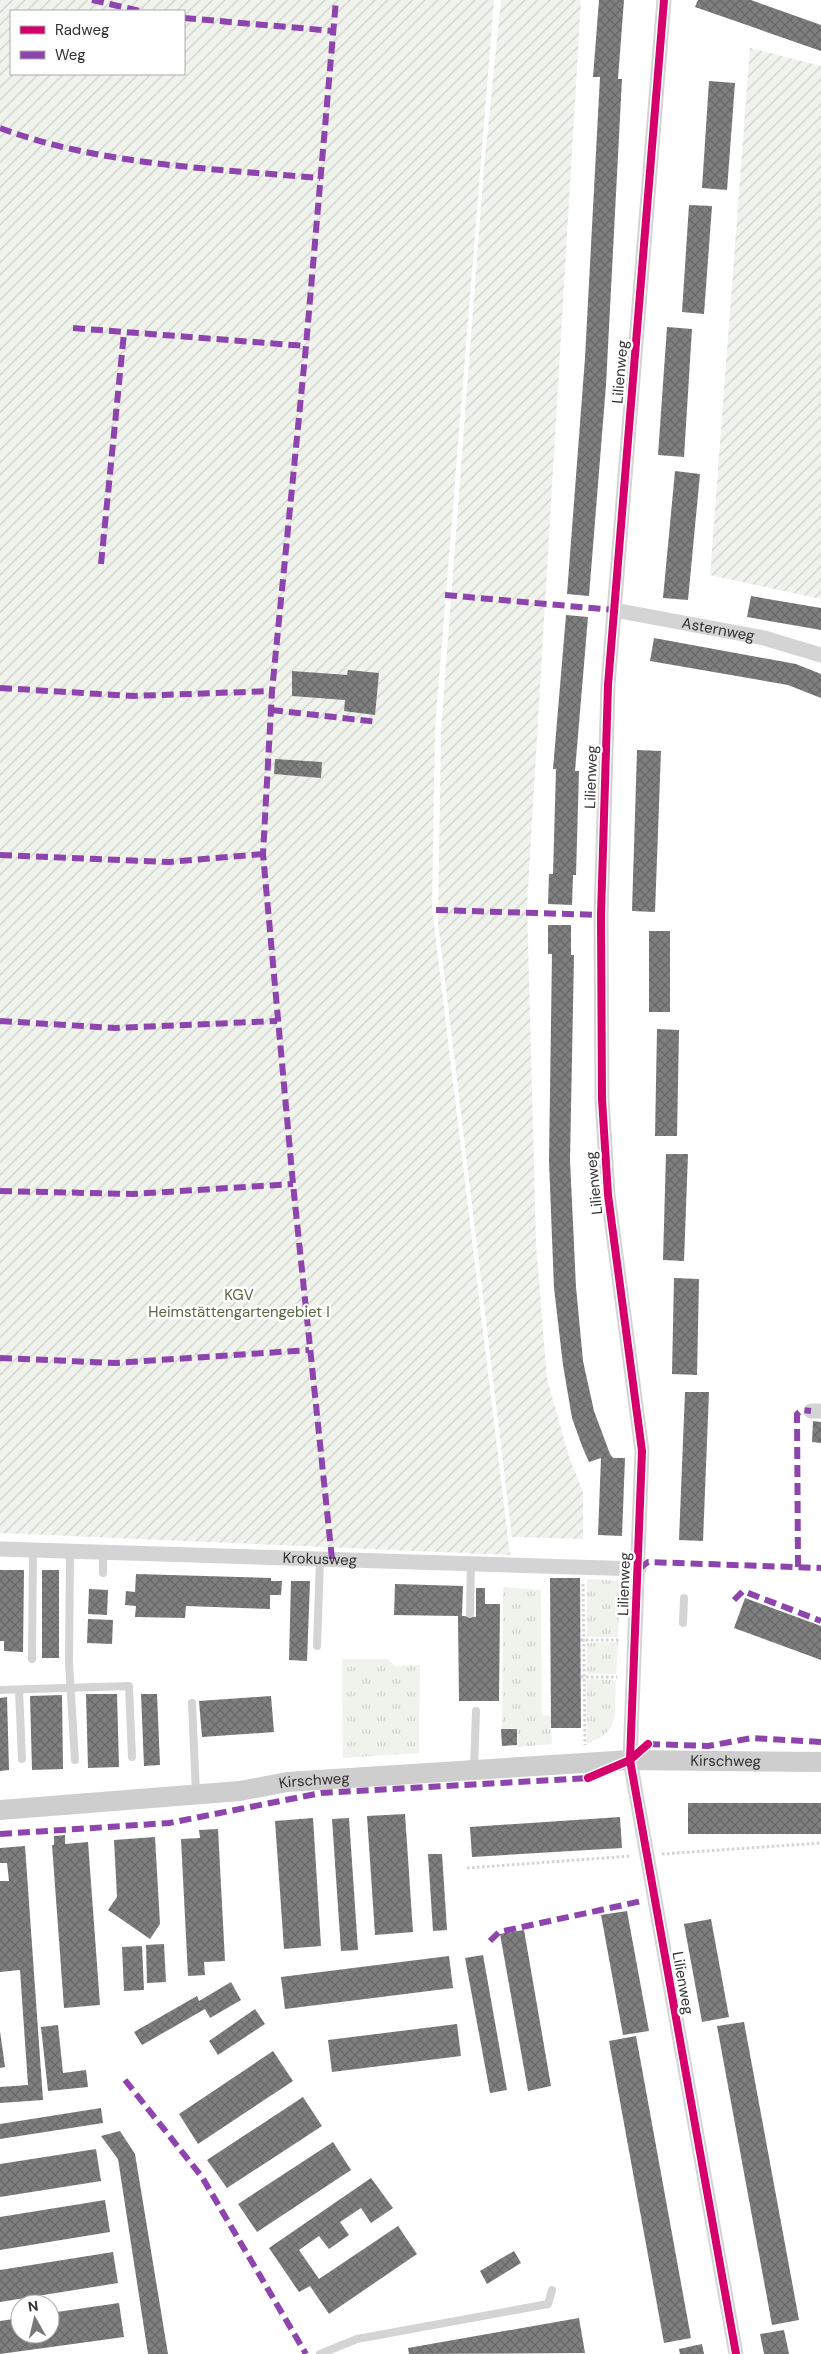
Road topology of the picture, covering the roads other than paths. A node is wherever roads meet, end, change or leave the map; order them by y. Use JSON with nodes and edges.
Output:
{"nodes":[{"id":1,"x":664,"y":0,"type":"edge"},
{"id":2,"x":614,"y":610,"type":"junction"},
{"id":3,"x":821,"y":655,"type":"edge"},
{"id":4,"x":0,"y":1549,"type":"edge"},
{"id":5,"x":33,"y":1550,"type":"junction"},
{"id":6,"x":70,"y":1551,"type":"junction"},
{"id":7,"x":103,"y":1552,"type":"junction"},
{"id":8,"x":320,"y":1559,"type":"junction"},
{"id":9,"x":470,"y":1564,"type":"junction"},
{"id":10,"x":639,"y":1569,"type":"junction"},
{"id":11,"x":103,"y":1573,"type":"dead end"},
{"id":12,"x":684,"y":1598,"type":"dead end"},
{"id":13,"x":470,"y":1614,"type":"dead end"},
{"id":14,"x":683,"y":1623,"type":"dead end"},
{"id":15,"x":318,"y":1646,"type":"dead end"},
{"id":16,"x":32,"y":1659,"type":"dead end"},
{"id":17,"x":72,"y":1688,"type":"junction"},
{"id":18,"x":0,"y":1690,"type":"edge"},
{"id":19,"x":19,"y":1690,"type":"junction"},
{"id":20,"x":192,"y":1703,"type":"dead end"},
{"id":21,"x":476,"y":1711,"type":"dead end"},
{"id":22,"x":132,"y":1757,"type":"dead end"},
{"id":23,"x":22,"y":1759,"type":"dead end"},
{"id":24,"x":75,"y":1760,"type":"dead end"},
{"id":25,"x":630,"y":1760,"type":"junction"},
{"id":26,"x":821,"y":1762,"type":"edge"},
{"id":27,"x":474,"y":1770,"type":"junction"},
{"id":28,"x":197,"y":1795,"type":"junction"},
{"id":29,"x":0,"y":1810,"type":"edge"},
{"id":30,"x":552,"y":2290,"type":"dead end"},
{"id":31,"x":320,"y":2354,"type":"edge"},
{"id":32,"x":736,"y":2354,"type":"edge"}],
"edges":[{"from":1,"to":2,"type":"street","name":"Lilienweg"},
{"from":2,"to":3,"type":"street","name":"Asternweg"},
{"from":2,"to":10,"type":"street","name":"Lilienweg"},
{"from":4,"to":5,"type":"street","name":"Krokusweg"},
{"from":5,"to":6,"type":"street","name":"Krokusweg"},
{"from":5,"to":16,"type":"lane"},
{"from":6,"to":7,"type":"street","name":"Krokusweg"},
{"from":6,"to":17,"type":"lane"},
{"from":7,"to":8,"type":"street","name":"Krokusweg"},
{"from":7,"to":11,"type":"lane"},
{"from":8,"to":9,"type":"street","name":"Krokusweg"},
{"from":8,"to":15,"type":"lane"},
{"from":9,"to":10,"type":"street","name":"Krokusweg"},
{"from":9,"to":13,"type":"lane"},
{"from":10,"to":25,"type":"street","name":"Lilienweg"},
{"from":12,"to":14,"type":"lane"},
{"from":17,"to":19,"type":"lane"},
{"from":17,"to":22,"type":"lane"},
{"from":17,"to":24,"type":"lane"},
{"from":18,"to":19,"type":"lane"},
{"from":19,"to":23,"type":"lane"},
{"from":20,"to":28,"type":"lane"},
{"from":21,"to":27,"type":"lane"},
{"from":25,"to":26,"type":"main road","name":"Kirschweg"},
{"from":25,"to":27,"type":"main road","name":"Kirschweg"},
{"from":25,"to":32,"type":"street","name":"Lilienweg"},
{"from":27,"to":28,"type":"main road","name":"Kirschweg"},
{"from":28,"to":29,"type":"main road","name":"Kirschweg"},
{"from":30,"to":31,"type":"lane"}]}
